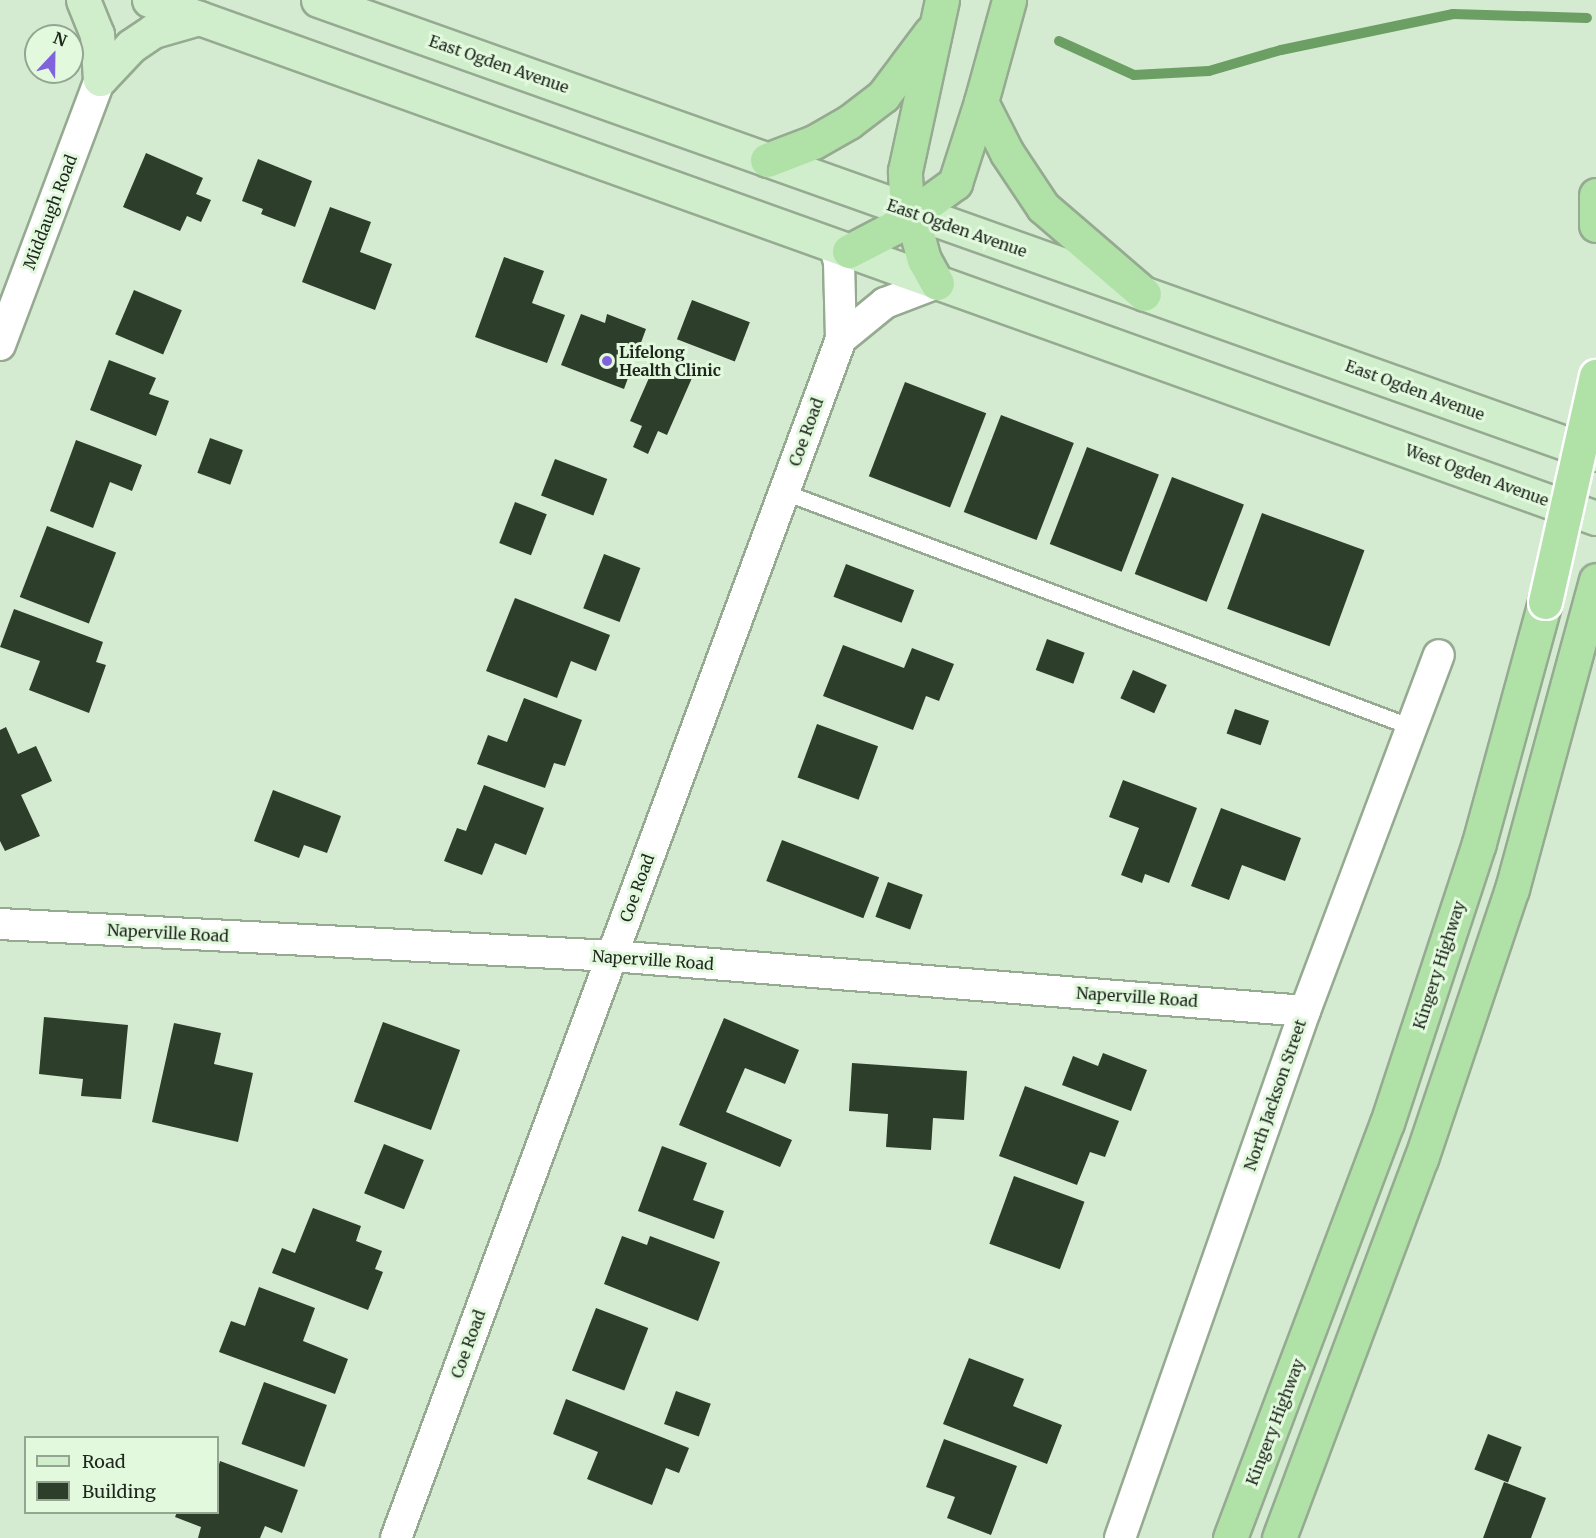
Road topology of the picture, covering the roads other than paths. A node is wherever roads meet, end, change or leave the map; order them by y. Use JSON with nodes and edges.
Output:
{"nodes":[{"id":1,"x":83,"y":0,"type":"edge"},
{"id":2,"x":149,"y":0,"type":"edge"},
{"id":3,"x":318,"y":0,"type":"edge"},
{"id":4,"x":1009,"y":0,"type":"edge"},
{"id":5,"x":939,"y":11,"type":"edge"},
{"id":6,"x":199,"y":18,"type":"junction"},
{"id":7,"x":100,"y":79,"type":"junction"},
{"id":8,"x":981,"y":102,"type":"junction"},
{"id":9,"x":767,"y":160,"type":"junction"},
{"id":10,"x":1596,"y":195,"type":"edge"},
{"id":11,"x":913,"y":213,"type":"junction"},
{"id":12,"x":1596,"y":225,"type":"edge"},
{"id":13,"x":842,"y":248,"type":"junction"},
{"id":14,"x":937,"y":283,"type":"junction"},
{"id":15,"x":1144,"y":294,"type":"junction"},
{"id":16,"x":841,"y":339,"type":"junction"},
{"id":17,"x":0,"y":345,"type":"edge"},
{"id":18,"x":1596,"y":376,"type":"edge"},
{"id":19,"x":1596,"y":454,"type":"edge"},
{"id":20,"x":784,"y":492,"type":"junction"},
{"id":21,"x":1596,"y":518,"type":"edge"},
{"id":22,"x":1596,"y":580,"type":"edge"},
{"id":23,"x":1439,"y":655,"type":"dead end"},
{"id":24,"x":1412,"y":727,"type":"junction"},
{"id":25,"x":0,"y":924,"type":"edge"},
{"id":26,"x":612,"y":956,"type":"junction"},
{"id":27,"x":1305,"y":1011,"type":"junction"},
{"id":28,"x":396,"y":1538,"type":"edge"},
{"id":29,"x":1120,"y":1538,"type":"edge"},
{"id":30,"x":1230,"y":1538,"type":"edge"},
{"id":31,"x":1279,"y":1538,"type":"edge"}],
"edges":[{"from":1,"to":7,"type":"main road"},
{"from":2,"to":6,"type":"main road"},
{"from":3,"to":9,"type":"main road","name":"East Ogden Avenue"},
{"from":4,"to":8,"type":"highway"},
{"from":5,"to":9,"type":"highway"},
{"from":5,"to":11,"type":"highway"},
{"from":6,"to":7,"type":"main road"},
{"from":6,"to":13,"type":"main road"},
{"from":7,"to":17,"type":"street","name":"Middaugh Road"},
{"from":8,"to":11,"type":"highway"},
{"from":8,"to":15,"type":"highway"},
{"from":9,"to":11,"type":"main road","name":"East Ogden Avenue"},
{"from":10,"to":12,"type":"highway"},
{"from":11,"to":13,"type":"highway"},
{"from":11,"to":14,"type":"highway"},
{"from":11,"to":15,"type":"main road","name":"East Ogden Avenue"},
{"from":13,"to":14,"type":"main road"},
{"from":13,"to":16,"type":"street","name":"Coe Road"},
{"from":14,"to":16,"type":"street"},
{"from":14,"to":21,"type":"main road","name":"West Ogden Avenue"},
{"from":15,"to":19,"type":"main road","name":"East Ogden Avenue"},
{"from":16,"to":20,"type":"street","name":"Coe Road"},
{"from":18,"to":30,"type":"highway","name":"Kingery Highway","bridge":true},
{"from":20,"to":24,"type":"lane"},
{"from":20,"to":26,"type":"street","name":"Coe Road"},
{"from":22,"to":31,"type":"highway"},
{"from":23,"to":24,"type":"street","name":"North Jackson Street"},
{"from":24,"to":27,"type":"street","name":"North Jackson Street"},
{"from":25,"to":26,"type":"street","name":"Naperville Road"},
{"from":26,"to":27,"type":"street","name":"Naperville Road"},
{"from":26,"to":28,"type":"street","name":"Coe Road"},
{"from":27,"to":29,"type":"street","name":"North Jackson Street"}]}
